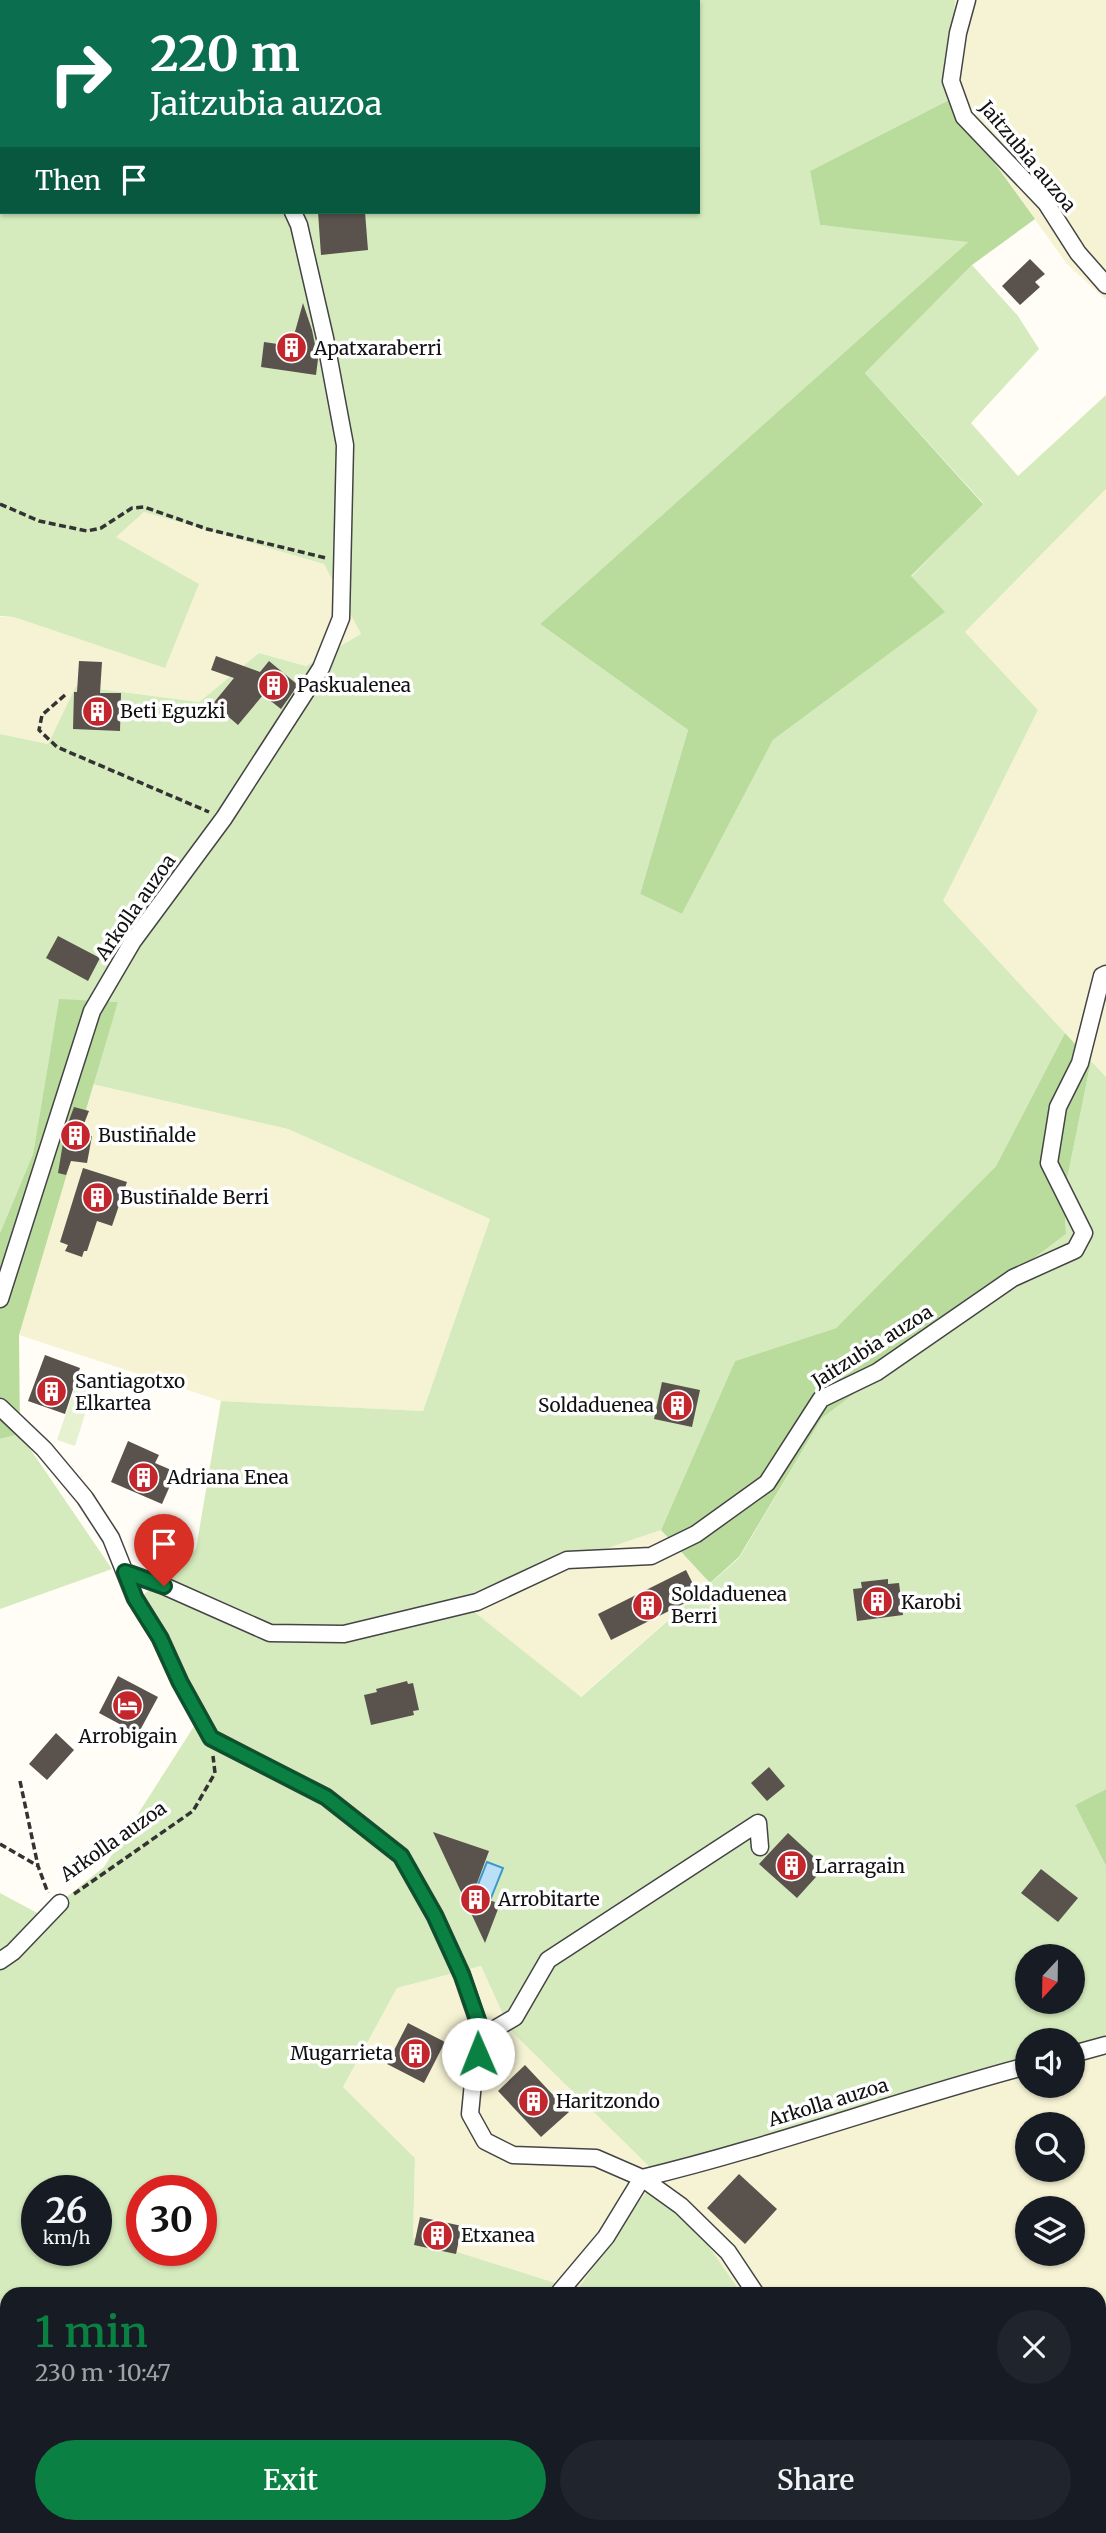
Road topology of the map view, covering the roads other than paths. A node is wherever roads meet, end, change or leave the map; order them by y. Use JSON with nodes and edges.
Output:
{"nodes":[{"id":1,"x":967,"y":0,"type":"edge"},
{"id":2,"x":294,"y":214,"type":"edge"},
{"id":3,"x":1106,"y":285,"type":"edge"},
{"id":4,"x":1106,"y":974,"type":"edge"},
{"id":5,"x":0,"y":1299,"type":"edge"},
{"id":6,"x":0,"y":1407,"type":"edge"},
{"id":7,"x":125,"y":1572,"type":"junction"},
{"id":8,"x":760,"y":1847,"type":"dead end"},
{"id":9,"x":60,"y":1903,"type":"road end"},
{"id":10,"x":0,"y":1961,"type":"edge"},
{"id":11,"x":483,"y":2035,"type":"junction"},
{"id":12,"x":1106,"y":2045,"type":"edge"},
{"id":13,"x":1085,"y":2051,"type":"edge"},
{"id":14,"x":1015,"y":2069,"type":"edge"},
{"id":15,"x":642,"y":2178,"type":"junction"},
{"id":16,"x":564,"y":2287,"type":"edge"},
{"id":17,"x":751,"y":2287,"type":"edge"}],
"edges":[{"from":1,"to":3,"type":"street","name":"Jaitzubia auzoa"},
{"from":2,"to":5,"type":"street","name":"Arkolla auzoa"},
{"from":4,"to":7,"type":"street","name":"Jaitzubia auzoa"},
{"from":6,"to":7,"type":"street"},
{"from":7,"to":11,"type":"street"},
{"from":8,"to":11,"type":"street"},
{"from":9,"to":10,"type":"street","name":"Arkolla auzoa"},
{"from":11,"to":15,"type":"street"},
{"from":12,"to":13,"type":"street"},
{"from":14,"to":15,"type":"street","name":"Arkolla auzoa"},
{"from":15,"to":16,"type":"street"},
{"from":15,"to":17,"type":"street"}]}
